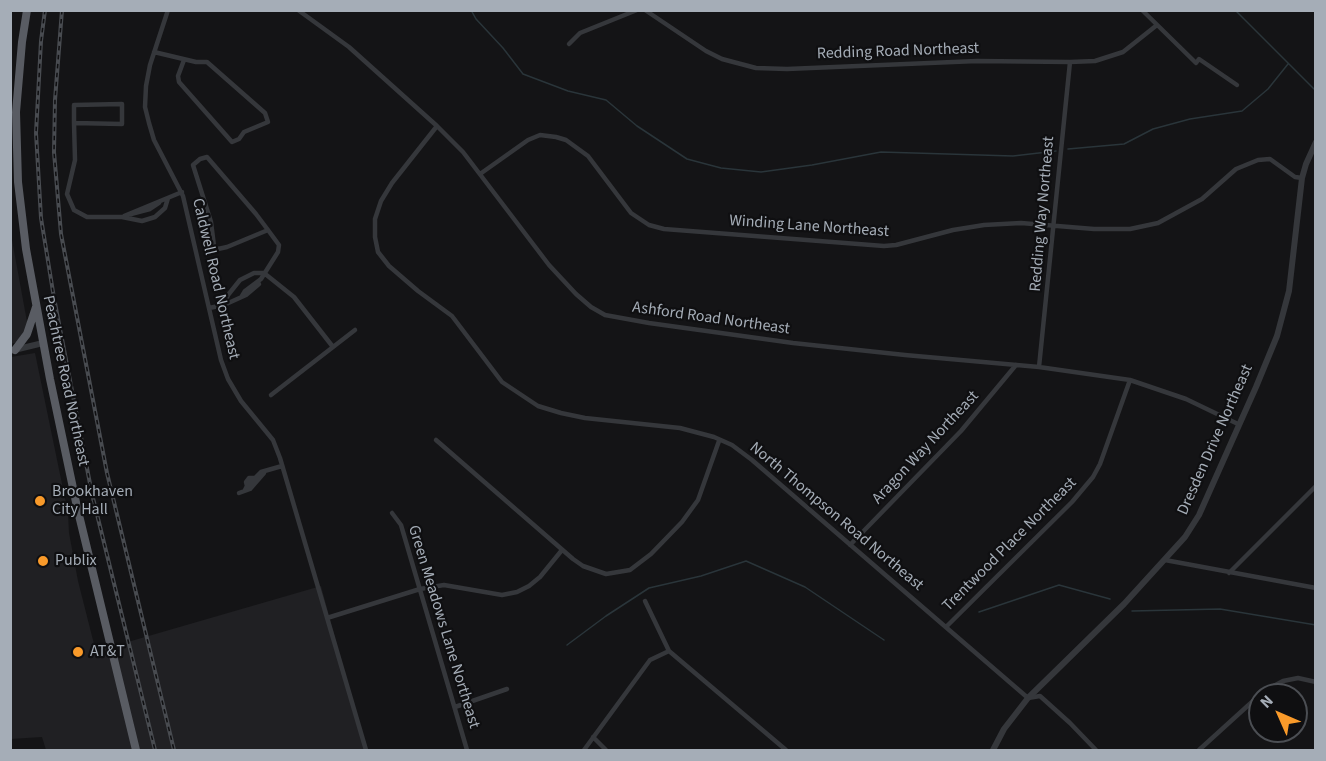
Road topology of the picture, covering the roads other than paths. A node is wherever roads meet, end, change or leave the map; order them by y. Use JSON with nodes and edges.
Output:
{"nodes":[{"id":1,"x":27,"y":10,"type":"edge"},
{"id":2,"x":168,"y":10,"type":"edge"},
{"id":3,"x":298,"y":10,"type":"edge"},
{"id":4,"x":637,"y":10,"type":"edge"},
{"id":5,"x":645,"y":10,"type":"edge"},
{"id":6,"x":1142,"y":10,"type":"edge"},
{"id":7,"x":1157,"y":25,"type":"junction"},
{"id":8,"x":569,"y":44,"type":"dead end"},
{"id":9,"x":154,"y":52,"type":"junction"},
{"id":10,"x":184,"y":60,"type":"junction"},
{"id":11,"x":1070,"y":62,"type":"junction"},
{"id":12,"x":1237,"y":86,"type":"dead end"},
{"id":13,"x":14,"y":88,"type":"edge"},
{"id":14,"x":13,"y":100,"type":"edge"},
{"id":15,"x":74,"y":123,"type":"junction"},
{"id":16,"x":437,"y":126,"type":"junction"},
{"id":17,"x":1316,"y":142,"type":"edge"},
{"id":18,"x":480,"y":174,"type":"junction"},
{"id":19,"x":1302,"y":178,"type":"junction"},
{"id":20,"x":182,"y":192,"type":"junction"},
{"id":21,"x":166,"y":199,"type":"junction"},
{"id":22,"x":122,"y":216,"type":"junction"},
{"id":23,"x":1054,"y":226,"type":"junction"},
{"id":24,"x":268,"y":230,"type":"junction"},
{"id":25,"x":263,"y":276,"type":"junction"},
{"id":26,"x":36,"y":305,"type":"junction"},
{"id":27,"x":224,"y":305,"type":"junction"},
{"id":28,"x":209,"y":308,"type":"junction"},
{"id":29,"x":355,"y":330,"type":"dead end"},
{"id":30,"x":43,"y":343,"type":"junction"},
{"id":31,"x":333,"y":347,"type":"junction"},
{"id":32,"x":13,"y":350,"type":"edge"},
{"id":33,"x":1016,"y":365,"type":"junction"},
{"id":34,"x":1039,"y":367,"type":"junction"},
{"id":35,"x":1130,"y":380,"type":"junction"},
{"id":36,"x":271,"y":395,"type":"dead end"},
{"id":37,"x":1238,"y":424,"type":"junction"},
{"id":38,"x":436,"y":440,"type":"dead end"},
{"id":39,"x":719,"y":441,"type":"junction"},
{"id":40,"x":282,"y":466,"type":"junction"},
{"id":41,"x":1316,"y":486,"type":"edge"},
{"id":42,"x":239,"y":493,"type":"dead end"},
{"id":43,"x":392,"y":513,"type":"dead end"},
{"id":44,"x":850,"y":545,"type":"junction"},
{"id":45,"x":562,"y":550,"type":"junction"},
{"id":46,"x":1165,"y":560,"type":"junction"},
{"id":47,"x":1229,"y":573,"type":"junction"},
{"id":48,"x":1316,"y":588,"type":"edge"},
{"id":49,"x":420,"y":589,"type":"junction"},
{"id":50,"x":645,"y":601,"type":"dead end"},
{"id":51,"x":327,"y":618,"type":"junction"},
{"id":52,"x":946,"y":627,"type":"junction"},
{"id":53,"x":669,"y":651,"type":"junction"},
{"id":54,"x":1316,"y":682,"type":"edge"},
{"id":55,"x":507,"y":689,"type":"dead end"},
{"id":56,"x":1029,"y":698,"type":"junction"},
{"id":57,"x":456,"y":707,"type":"junction"},
{"id":58,"x":593,"y":737,"type":"junction"},
{"id":59,"x":136,"y":750,"type":"edge"},
{"id":60,"x":366,"y":750,"type":"edge"},
{"id":61,"x":467,"y":750,"type":"edge"},
{"id":62,"x":584,"y":750,"type":"edge"},
{"id":63,"x":606,"y":750,"type":"edge"},
{"id":64,"x":786,"y":750,"type":"edge"},
{"id":65,"x":993,"y":750,"type":"edge"},
{"id":66,"x":1096,"y":750,"type":"edge"},
{"id":67,"x":1199,"y":750,"type":"edge"}],
"edges":[{"from":1,"to":13,"type":"highway","name":"Peachtree Road Northeast"},
{"from":2,"to":9,"type":"street","name":"Caldwell Road Northeast"},
{"from":3,"to":16,"type":"street","name":"Ashford Road Northeast"},
{"from":4,"to":8,"type":"street"},
{"from":5,"to":11,"type":"street","name":"Redding Road Northeast"},
{"from":6,"to":7,"type":"street"},
{"from":7,"to":11,"type":"street","name":"Redding Road Northeast"},
{"from":7,"to":12,"type":"street"},
{"from":9,"to":10,"type":"street"},
{"from":9,"to":20,"type":"street","name":"Caldwell Road Northeast"},
{"from":10,"to":10,"type":"street"},
{"from":11,"to":23,"type":"street","name":"Redding Way Northeast"},
{"from":13,"to":14,"type":"highway","name":"Peachtree Road Northeast"},
{"from":14,"to":26,"type":"highway","name":"Peachtree Road Northeast"},
{"from":15,"to":15,"type":"street"},
{"from":15,"to":22,"type":"street"},
{"from":16,"to":18,"type":"street","name":"Ashford Road Northeast"},
{"from":16,"to":39,"type":"street","name":"North Thompson Road Northeast"},
{"from":17,"to":19,"type":"street","name":"Dresden Drive Northeast"},
{"from":18,"to":23,"type":"street","name":"Winding Lane Northeast"},
{"from":18,"to":33,"type":"street","name":"Ashford Road Northeast"},
{"from":19,"to":23,"type":"street","name":"Winding Lane Northeast"},
{"from":19,"to":37,"type":"street","name":"Dresden Drive Northeast"},
{"from":20,"to":21,"type":"street"},
{"from":20,"to":28,"type":"street","name":"Caldwell Road Northeast"},
{"from":21,"to":22,"type":"street"},
{"from":21,"to":22,"type":"street"},
{"from":23,"to":34,"type":"street","name":"Redding Way Northeast"},
{"from":24,"to":24,"type":"street"},
{"from":24,"to":25,"type":"street"},
{"from":25,"to":27,"type":"street"},
{"from":25,"to":27,"type":"street"},
{"from":25,"to":31,"type":"street"},
{"from":26,"to":30,"type":"highway","name":"Peachtree Road Northeast"},
{"from":26,"to":32,"type":"highway"},
{"from":27,"to":28,"type":"street"},
{"from":28,"to":40,"type":"street","name":"Caldwell Road Northeast"},
{"from":29,"to":31,"type":"street"},
{"from":30,"to":32,"type":"street"},
{"from":30,"to":59,"type":"highway","name":"Peachtree Road Northeast"},
{"from":31,"to":36,"type":"street"},
{"from":33,"to":34,"type":"street","name":"Ashford Road Northeast"},
{"from":33,"to":44,"type":"street","name":"Aragon Way Northeast"},
{"from":34,"to":35,"type":"street","name":"Ashford Road Northeast"},
{"from":35,"to":37,"type":"street","name":"Ashford Road Northeast"},
{"from":35,"to":52,"type":"street","name":"Trentwood Place Northeast"},
{"from":37,"to":46,"type":"street","name":"Dresden Drive Northeast"},
{"from":38,"to":45,"type":"street"},
{"from":39,"to":44,"type":"street","name":"North Thompson Road Northeast"},
{"from":39,"to":45,"type":"street"},
{"from":40,"to":42,"type":"street"},
{"from":40,"to":51,"type":"street","name":"Caldwell Road Northeast"},
{"from":41,"to":47,"type":"street"},
{"from":43,"to":49,"type":"street","name":"Green Meadows Lane Northeast"},
{"from":44,"to":52,"type":"street","name":"North Thompson Road Northeast"},
{"from":45,"to":49,"type":"street"},
{"from":46,"to":47,"type":"street"},
{"from":46,"to":56,"type":"street","name":"Dresden Drive Northeast"},
{"from":47,"to":48,"type":"street"},
{"from":49,"to":51,"type":"street"},
{"from":49,"to":57,"type":"street","name":"Green Meadows Lane Northeast"},
{"from":50,"to":53,"type":"street"},
{"from":51,"to":60,"type":"street","name":"Caldwell Road Northeast"},
{"from":52,"to":56,"type":"street","name":"North Thompson Road Northeast"},
{"from":53,"to":58,"type":"street"},
{"from":53,"to":64,"type":"street"},
{"from":54,"to":67,"type":"street"},
{"from":55,"to":57,"type":"street"},
{"from":56,"to":65,"type":"street","name":"Dresden Drive Northeast"},
{"from":56,"to":66,"type":"street","name":"North Thompson Road Northeast"},
{"from":57,"to":61,"type":"street","name":"Green Meadows Lane Northeast"},
{"from":58,"to":62,"type":"street"},
{"from":58,"to":63,"type":"street"}]}
